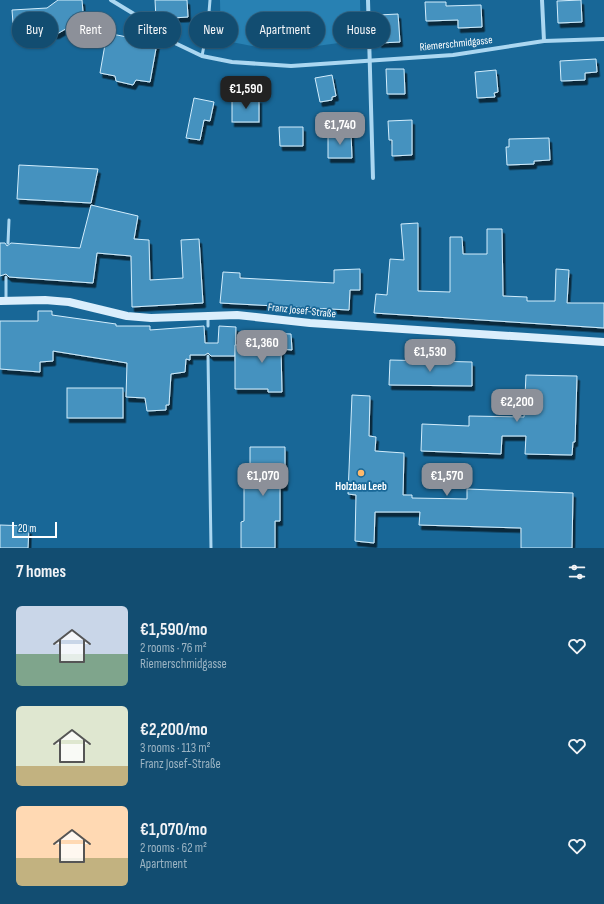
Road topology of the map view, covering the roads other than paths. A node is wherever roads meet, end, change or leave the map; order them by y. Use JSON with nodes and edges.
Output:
{"nodes":[{"id":1,"x":111,"y":0,"type":"edge"},
{"id":2,"x":210,"y":0,"type":"edge"},
{"id":3,"x":368,"y":0,"type":"edge"},
{"id":4,"x":542,"y":0,"type":"edge"},
{"id":5,"x":604,"y":39,"type":"edge"},
{"id":6,"x":544,"y":41,"type":"junction"},
{"id":7,"x":202,"y":56,"type":"junction"},
{"id":8,"x":369,"y":60,"type":"junction"},
{"id":9,"x":373,"y":178,"type":"dead end"},
{"id":10,"x":9,"y":220,"type":"dead end"},
{"id":11,"x":8,"y":243,"type":"dead end"},
{"id":12,"x":6,"y":277,"type":"dead end"},
{"id":13,"x":3,"y":301,"type":"edge"},
{"id":14,"x":208,"y":315,"type":"junction"},
{"id":15,"x":208,"y":326,"type":"dead end"},
{"id":16,"x":604,"y":342,"type":"edge"},
{"id":17,"x":208,"y":356,"type":"dead end"},
{"id":18,"x":211,"y":548,"type":"edge"}],
"edges":[{"from":1,"to":7,"type":"street","name":"Riemerschmidgasse"},
{"from":2,"to":7,"type":"lane"},
{"from":3,"to":8,"type":"street"},
{"from":4,"to":6,"type":"street"},
{"from":5,"to":6,"type":"street","name":"Riemerschmidgasse"},
{"from":6,"to":8,"type":"street","name":"Riemerschmidgasse"},
{"from":7,"to":8,"type":"street","name":"Riemerschmidgasse"},
{"from":8,"to":9,"type":"street"},
{"from":10,"to":11,"type":"lane"},
{"from":12,"to":13,"type":"lane"},
{"from":13,"to":14,"type":"street","name":"Franz Josef-Straße"},
{"from":14,"to":15,"type":"lane"},
{"from":14,"to":16,"type":"street","name":"Franz Josef-Straße"},
{"from":17,"to":18,"type":"lane"}]}
